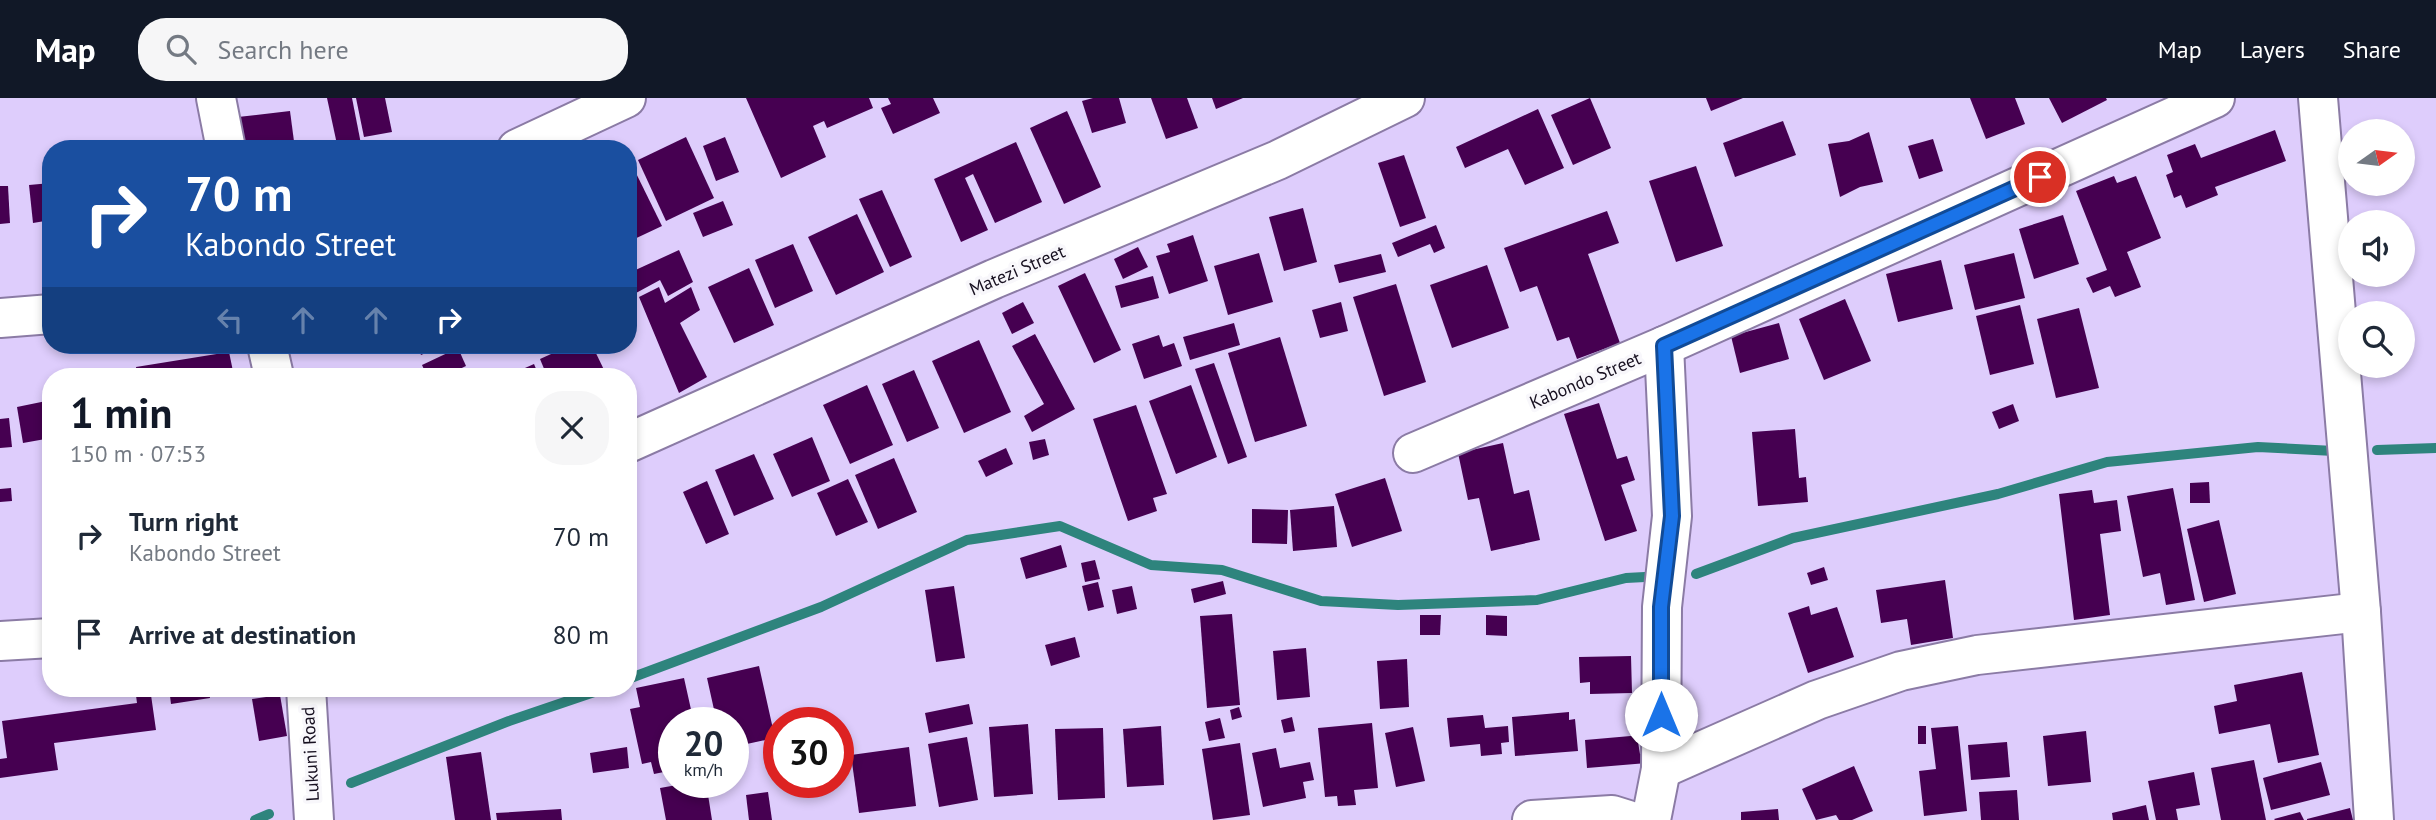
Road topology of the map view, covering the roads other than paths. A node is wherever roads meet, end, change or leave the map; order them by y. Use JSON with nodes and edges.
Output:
{"nodes":[{"id":1,"x":216,"y":98,"type":"edge"},
{"id":2,"x":1405,"y":98,"type":"edge"},
{"id":3,"x":2215,"y":98,"type":"edge"},
{"id":4,"x":2318,"y":98,"type":"edge"},
{"id":5,"x":614,"y":101,"type":"edge"},
{"id":6,"x":224,"y":140,"type":"edge"},
{"id":7,"x":535,"y":140,"type":"edge"},
{"id":8,"x":42,"y":315,"type":"edge"},
{"id":9,"x":0,"y":318,"type":"edge"},
{"id":10,"x":1664,"y":346,"type":"junction"},
{"id":11,"x":637,"y":439,"type":"edge"},
{"id":12,"x":1413,"y":453,"type":"dead end"},
{"id":13,"x":2361,"y":612,"type":"junction"},
{"id":14,"x":42,"y":639,"type":"edge"},
{"id":15,"x":0,"y":641,"type":"edge"},
{"id":16,"x":307,"y":697,"type":"edge"},
{"id":17,"x":1661,"y":769,"type":"junction"},
{"id":18,"x":314,"y":820,"type":"edge"},
{"id":19,"x":1532,"y":820,"type":"edge"},
{"id":20,"x":1628,"y":820,"type":"edge"},
{"id":21,"x":1651,"y":820,"type":"edge"},
{"id":22,"x":2374,"y":820,"type":"edge"}],
"edges":[{"from":1,"to":6,"type":"street"},
{"from":2,"to":11,"type":"street","name":"Matezi Street"},
{"from":3,"to":10,"type":"street","name":"Kabondo Street"},
{"from":4,"to":13,"type":"street"},
{"from":5,"to":7,"type":"street"},
{"from":8,"to":9,"type":"street"},
{"from":10,"to":12,"type":"street","name":"Kabondo Street"},
{"from":10,"to":17,"type":"street"},
{"from":13,"to":17,"type":"street"},
{"from":13,"to":22,"type":"street"},
{"from":14,"to":15,"type":"street"},
{"from":16,"to":18,"type":"street","name":"Lukuni Road"},
{"from":17,"to":21,"type":"street"},
{"from":19,"to":20,"type":"street"}]}
